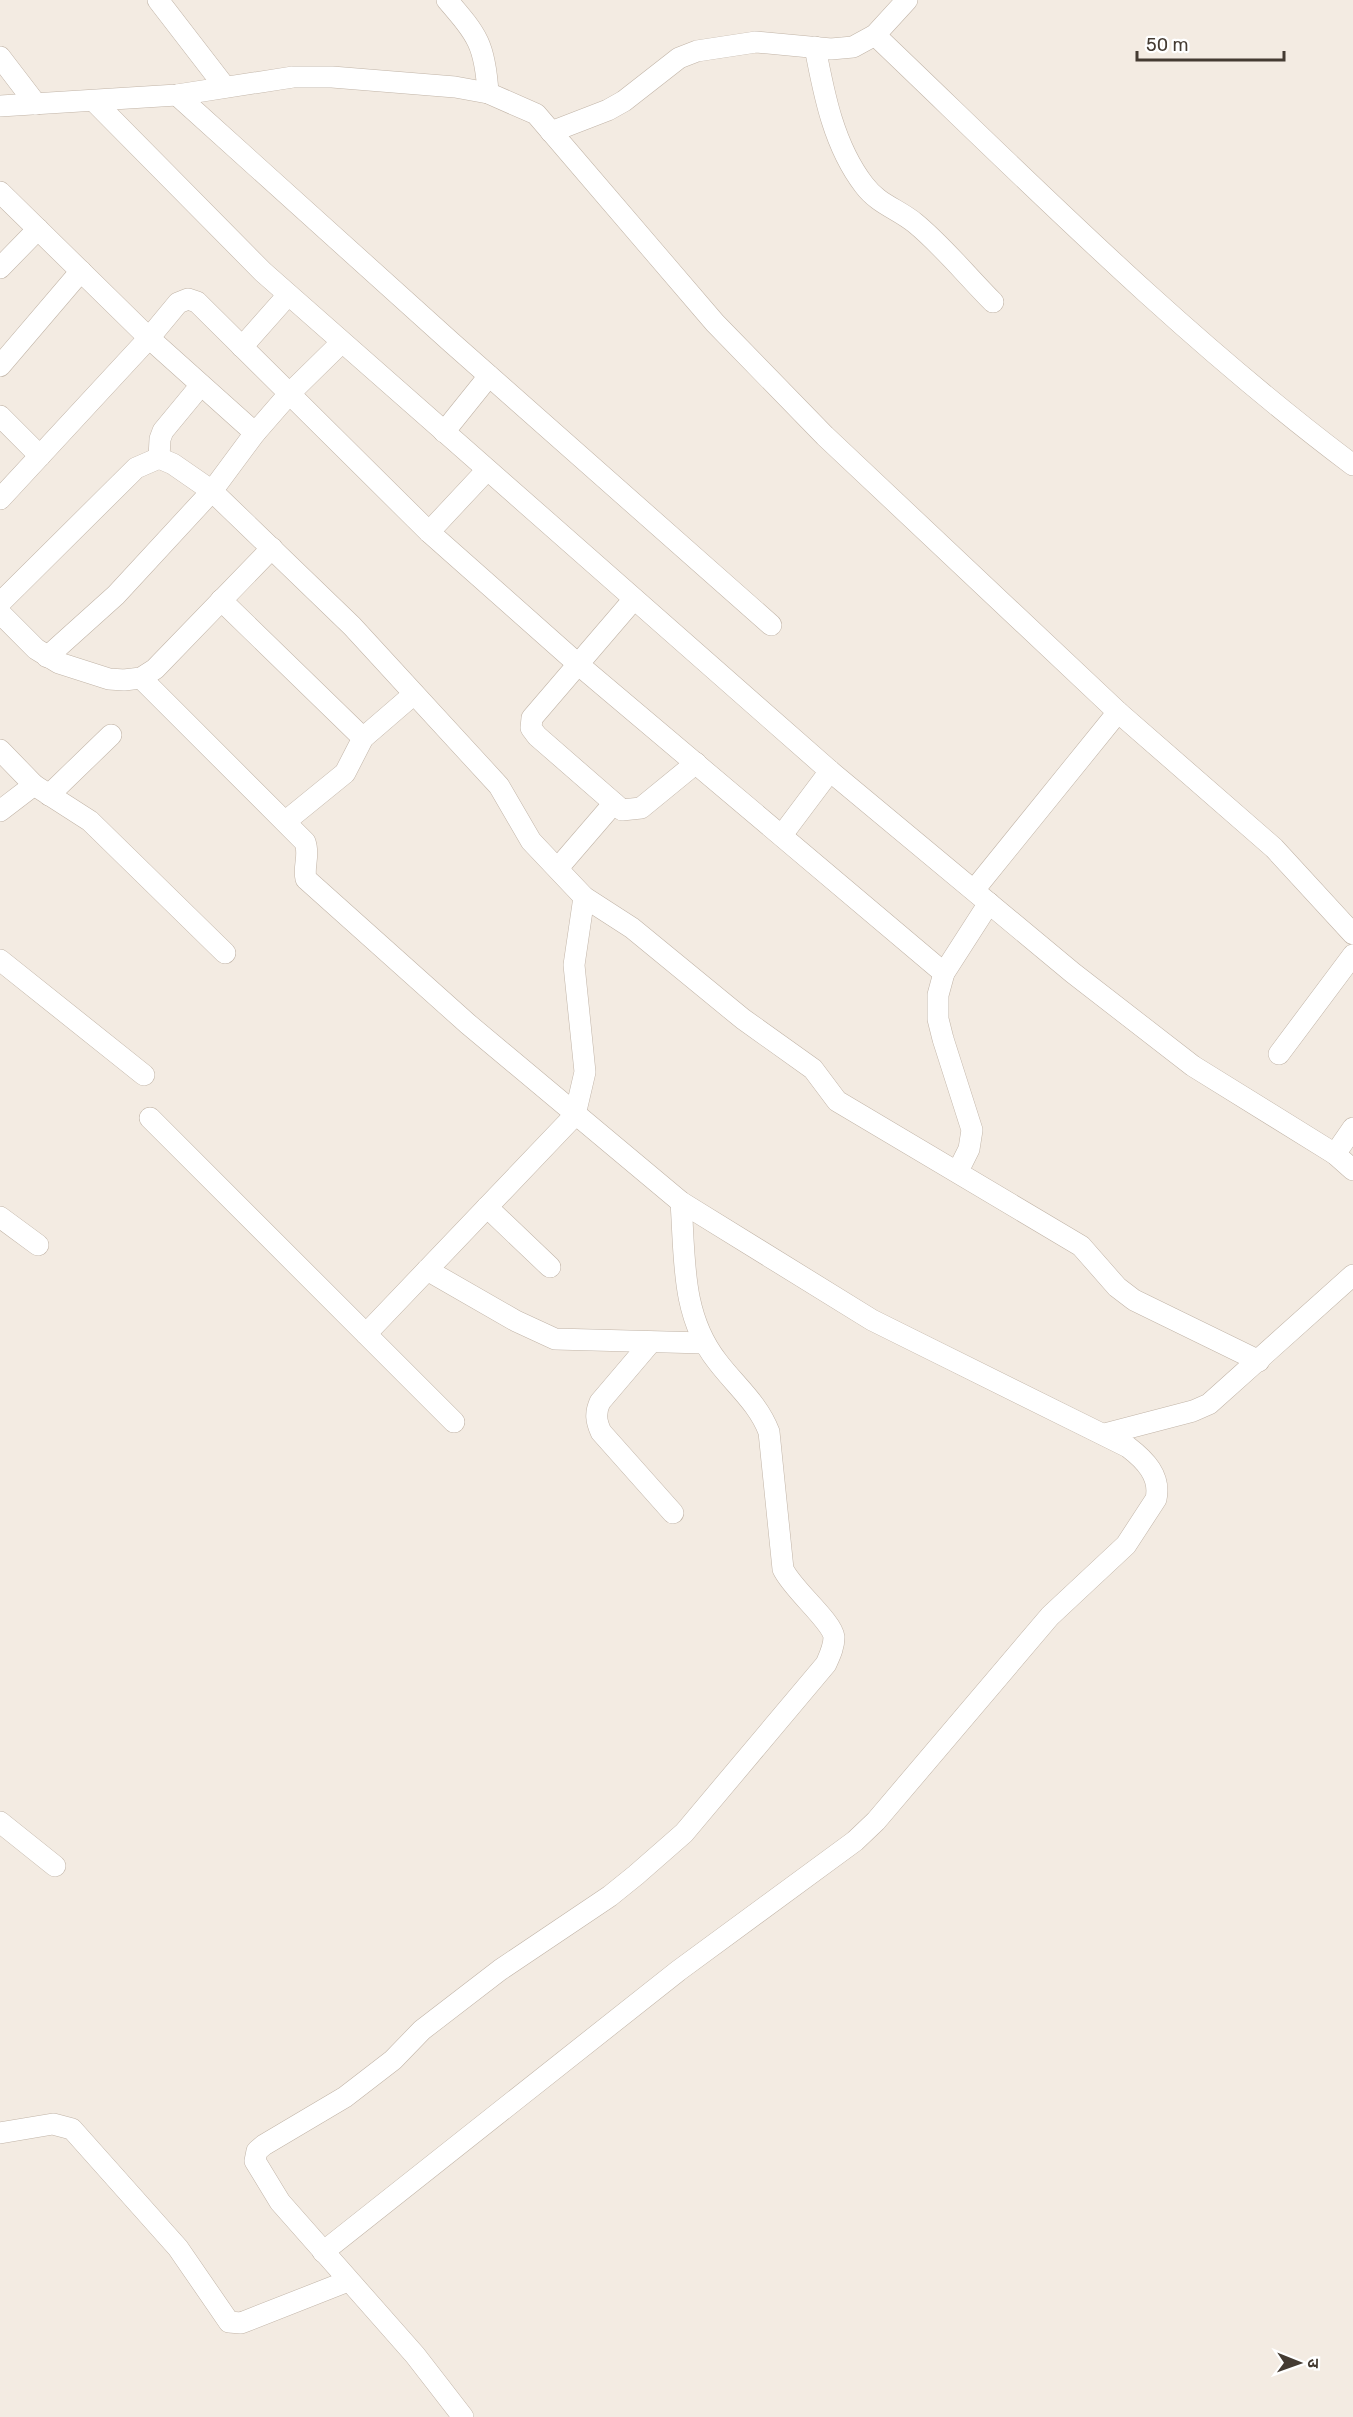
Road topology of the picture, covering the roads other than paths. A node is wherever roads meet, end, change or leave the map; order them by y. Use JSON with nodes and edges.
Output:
{"nodes":[{"id":1,"x":158,"y":0,"type":"edge"},
{"id":2,"x":447,"y":0,"type":"edge"},
{"id":3,"x":907,"y":0,"type":"edge"},
{"id":4,"x":875,"y":35,"type":"junction"},
{"id":5,"x":815,"y":47,"type":"junction"},
{"id":6,"x":0,"y":57,"type":"edge"},
{"id":7,"x":225,"y":87,"type":"junction"},
{"id":8,"x":488,"y":93,"type":"junction"},
{"id":9,"x":177,"y":95,"type":"junction"},
{"id":10,"x":94,"y":101,"type":"junction"},
{"id":11,"x":36,"y":104,"type":"junction"},
{"id":12,"x":0,"y":106,"type":"edge"},
{"id":13,"x":551,"y":132,"type":"junction"},
{"id":14,"x":0,"y":192,"type":"edge"},
{"id":15,"x":38,"y":229,"type":"junction"},
{"id":16,"x":0,"y":268,"type":"edge"},
{"id":17,"x":81,"y":272,"type":"junction"},
{"id":18,"x":288,"y":295,"type":"junction"},
{"id":19,"x":993,"y":302,"type":"dead end"},
{"id":20,"x":149,"y":338,"type":"junction"},
{"id":21,"x":341,"y":343,"type":"junction"},
{"id":22,"x":242,"y":347,"type":"junction"},
{"id":23,"x":0,"y":366,"type":"edge"},
{"id":24,"x":489,"y":376,"type":"junction"},
{"id":25,"x":201,"y":384,"type":"junction"},
{"id":26,"x":290,"y":394,"type":"junction"},
{"id":27,"x":0,"y":416,"type":"edge"},
{"id":28,"x":444,"y":432,"type":"junction"},
{"id":29,"x":255,"y":433,"type":"junction"},
{"id":30,"x":40,"y":456,"type":"junction"},
{"id":31,"x":159,"y":458,"type":"junction"},
{"id":32,"x":1353,"y":465,"type":"edge"},
{"id":33,"x":487,"y":470,"type":"junction"},
{"id":34,"x":212,"y":491,"type":"junction"},
{"id":35,"x":0,"y":499,"type":"edge"},
{"id":36,"x":429,"y":531,"type":"junction"},
{"id":37,"x":272,"y":548,"type":"junction"},
{"id":38,"x":634,"y":599,"type":"junction"},
{"id":39,"x":221,"y":600,"type":"junction"},
{"id":40,"x":0,"y":603,"type":"edge"},
{"id":41,"x":771,"y":625,"type":"dead end"},
{"id":42,"x":5,"y":627,"type":"edge"},
{"id":43,"x":46,"y":657,"type":"junction"},
{"id":44,"x":579,"y":665,"type":"junction"},
{"id":45,"x":141,"y":678,"type":"junction"},
{"id":46,"x":414,"y":694,"type":"junction"},
{"id":47,"x":1118,"y":712,"type":"junction"},
{"id":48,"x":111,"y":735,"type":"dead end"},
{"id":49,"x":363,"y":738,"type":"junction"},
{"id":50,"x":0,"y":750,"type":"edge"},
{"id":51,"x":696,"y":763,"type":"junction"},
{"id":52,"x":830,"y":771,"type":"junction"},
{"id":53,"x":41,"y":790,"type":"junction"},
{"id":54,"x":614,"y":803,"type":"junction"},
{"id":55,"x":0,"y":811,"type":"edge"},
{"id":56,"x":286,"y":821,"type":"junction"},
{"id":57,"x":782,"y":835,"type":"junction"},
{"id":58,"x":558,"y":868,"type":"junction"},
{"id":59,"x":584,"y":897,"type":"junction"},
{"id":60,"x":981,"y":897,"type":"junction"},
{"id":61,"x":1353,"y":934,"type":"edge"},
{"id":62,"x":225,"y":953,"type":"dead end"},
{"id":63,"x":1353,"y":955,"type":"edge"},
{"id":64,"x":0,"y":960,"type":"edge"},
{"id":65,"x":944,"y":973,"type":"junction"},
{"id":66,"x":1279,"y":1054,"type":"dead end"},
{"id":67,"x":144,"y":1075,"type":"dead end"},
{"id":68,"x":575,"y":1115,"type":"junction"},
{"id":69,"x":150,"y":1118,"type":"dead end"},
{"id":70,"x":1353,"y":1128,"type":"edge"},
{"id":71,"x":1335,"y":1154,"type":"junction"},
{"id":72,"x":1353,"y":1170,"type":"edge"},
{"id":73,"x":958,"y":1171,"type":"junction"},
{"id":74,"x":681,"y":1202,"type":"junction"},
{"id":75,"x":487,"y":1207,"type":"junction"},
{"id":76,"x":0,"y":1217,"type":"edge"},
{"id":77,"x":38,"y":1245,"type":"dead end"},
{"id":78,"x":549,"y":1267,"type":"dead end"},
{"id":79,"x":426,"y":1270,"type":"junction"},
{"id":80,"x":1353,"y":1275,"type":"edge"},
{"id":81,"x":366,"y":1334,"type":"junction"},
{"id":82,"x":651,"y":1342,"type":"junction"},
{"id":83,"x":704,"y":1343,"type":"junction"},
{"id":84,"x":1259,"y":1361,"type":"junction"},
{"id":85,"x":454,"y":1422,"type":"dead end"},
{"id":86,"x":1105,"y":1434,"type":"junction"},
{"id":87,"x":673,"y":1513,"type":"dead end"},
{"id":88,"x":0,"y":1822,"type":"edge"},
{"id":89,"x":55,"y":1866,"type":"dead end"},
{"id":90,"x":0,"y":2133,"type":"edge"},
{"id":91,"x":323,"y":2252,"type":"junction"},
{"id":92,"x":348,"y":2280,"type":"junction"},
{"id":93,"x":463,"y":2417,"type":"edge"}],
"edges":[{"from":1,"to":7,"type":"street"},
{"from":2,"to":8,"type":"street"},
{"from":3,"to":4,"type":"street"},
{"from":4,"to":5,"type":"street"},
{"from":4,"to":32,"type":"street"},
{"from":5,"to":13,"type":"street"},
{"from":5,"to":19,"type":"street"},
{"from":6,"to":11,"type":"street"},
{"from":7,"to":8,"type":"street"},
{"from":7,"to":9,"type":"street"},
{"from":8,"to":13,"type":"street"},
{"from":9,"to":10,"type":"street"},
{"from":9,"to":24,"type":"street"},
{"from":10,"to":11,"type":"street"},
{"from":10,"to":18,"type":"street"},
{"from":11,"to":12,"type":"street"},
{"from":13,"to":47,"type":"street"},
{"from":14,"to":15,"type":"street"},
{"from":15,"to":16,"type":"street"},
{"from":15,"to":17,"type":"street"},
{"from":17,"to":20,"type":"street"},
{"from":17,"to":23,"type":"street"},
{"from":18,"to":21,"type":"street"},
{"from":18,"to":22,"type":"street"},
{"from":20,"to":22,"type":"street"},
{"from":20,"to":25,"type":"street"},
{"from":20,"to":30,"type":"street"},
{"from":21,"to":26,"type":"street"},
{"from":21,"to":28,"type":"street"},
{"from":22,"to":26,"type":"street"},
{"from":24,"to":28,"type":"street"},
{"from":24,"to":41,"type":"street"},
{"from":25,"to":29,"type":"street"},
{"from":25,"to":31,"type":"street"},
{"from":26,"to":29,"type":"street"},
{"from":26,"to":36,"type":"street"},
{"from":27,"to":30,"type":"street"},
{"from":28,"to":33,"type":"street"},
{"from":29,"to":34,"type":"street"},
{"from":30,"to":35,"type":"street"},
{"from":31,"to":34,"type":"street"},
{"from":31,"to":40,"type":"street"},
{"from":33,"to":36,"type":"street"},
{"from":33,"to":38,"type":"street"},
{"from":34,"to":37,"type":"street"},
{"from":34,"to":43,"type":"street"},
{"from":36,"to":44,"type":"street"},
{"from":37,"to":39,"type":"street"},
{"from":37,"to":46,"type":"street"},
{"from":38,"to":44,"type":"street"},
{"from":38,"to":52,"type":"street"},
{"from":39,"to":45,"type":"street"},
{"from":39,"to":49,"type":"street"},
{"from":42,"to":43,"type":"street"},
{"from":43,"to":45,"type":"street"},
{"from":44,"to":51,"type":"street"},
{"from":44,"to":54,"type":"street"},
{"from":45,"to":56,"type":"street"},
{"from":46,"to":49,"type":"street"},
{"from":46,"to":58,"type":"street"},
{"from":47,"to":60,"type":"street"},
{"from":47,"to":61,"type":"street"},
{"from":48,"to":53,"type":"street"},
{"from":49,"to":56,"type":"street"},
{"from":50,"to":53,"type":"street"},
{"from":51,"to":54,"type":"street"},
{"from":51,"to":57,"type":"street"},
{"from":52,"to":57,"type":"street"},
{"from":52,"to":60,"type":"street"},
{"from":53,"to":55,"type":"street"},
{"from":53,"to":62,"type":"street"},
{"from":54,"to":58,"type":"street"},
{"from":56,"to":68,"type":"street"},
{"from":57,"to":65,"type":"street"},
{"from":58,"to":59,"type":"street"},
{"from":59,"to":68,"type":"street"},
{"from":59,"to":73,"type":"street"},
{"from":60,"to":65,"type":"street"},
{"from":60,"to":71,"type":"street"},
{"from":63,"to":66,"type":"street"},
{"from":64,"to":67,"type":"street"},
{"from":65,"to":73,"type":"street"},
{"from":68,"to":74,"type":"street"},
{"from":68,"to":75,"type":"street"},
{"from":69,"to":81,"type":"street"},
{"from":70,"to":71,"type":"street"},
{"from":71,"to":72,"type":"street"},
{"from":73,"to":84,"type":"street"},
{"from":74,"to":83,"type":"street"},
{"from":74,"to":86,"type":"street"},
{"from":75,"to":78,"type":"street"},
{"from":75,"to":79,"type":"street"},
{"from":76,"to":77,"type":"street"},
{"from":79,"to":81,"type":"street"},
{"from":79,"to":82,"type":"street"},
{"from":80,"to":84,"type":"street"},
{"from":81,"to":85,"type":"street"},
{"from":82,"to":83,"type":"street"},
{"from":82,"to":87,"type":"street"},
{"from":83,"to":91,"type":"street"},
{"from":84,"to":86,"type":"street"},
{"from":86,"to":91,"type":"street"},
{"from":88,"to":89,"type":"street"},
{"from":90,"to":92,"type":"street"},
{"from":91,"to":92,"type":"street"},
{"from":92,"to":93,"type":"street"}]}
